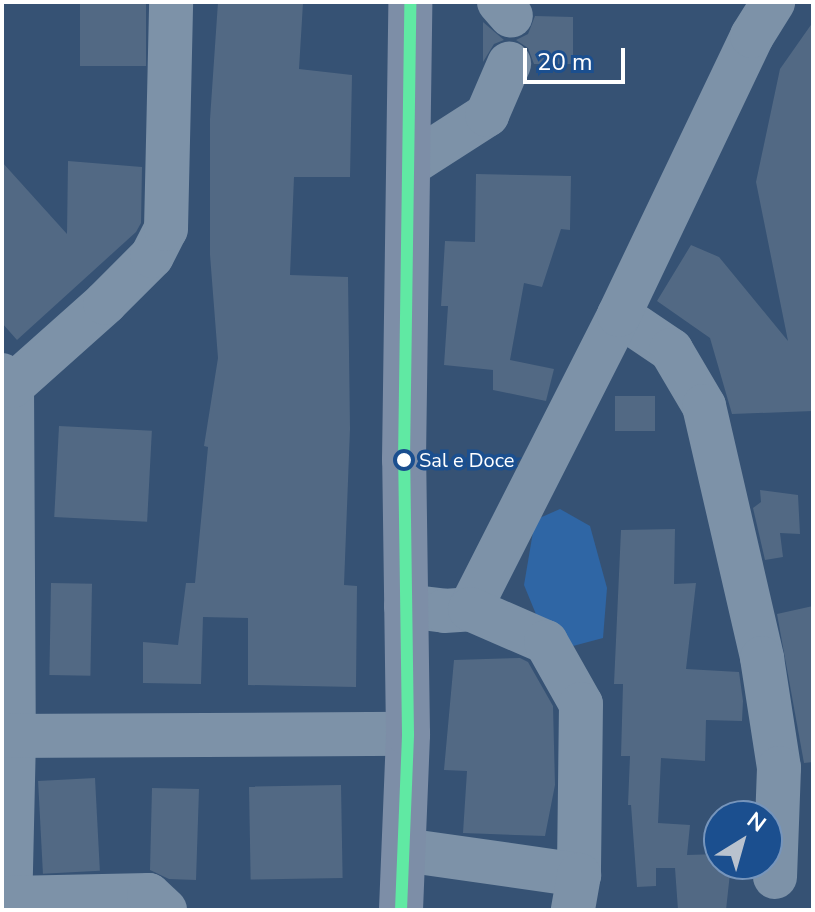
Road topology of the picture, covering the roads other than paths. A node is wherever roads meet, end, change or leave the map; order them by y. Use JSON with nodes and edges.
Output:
{"nodes":[{"id":1,"x":171,"y":2,"type":"edge"},
{"id":2,"x":410,"y":2,"type":"edge"},
{"id":3,"x":773,"y":2,"type":"edge"},
{"id":4,"x":509,"y":64,"type":"dead end"},
{"id":5,"x":409,"y":165,"type":"junction"},
{"id":6,"x":619,"y":315,"type":"junction"},
{"id":7,"x":7,"y":380,"type":"edge"},
{"id":8,"x":406,"y":606,"type":"junction"},
{"id":9,"x":470,"y":609,"type":"junction"},
{"id":10,"x":408,"y":734,"type":"junction"},
{"id":11,"x":8,"y":736,"type":"edge"},
{"id":12,"x":778,"y":800,"type":"edge"},
{"id":13,"x":404,"y":850,"type":"junction"},
{"id":14,"x":583,"y":901,"type":"edge"},
{"id":15,"x":10,"y":904,"type":"edge"},
{"id":16,"x":165,"y":910,"type":"edge"},
{"id":17,"x":401,"y":910,"type":"edge"}],
"edges":[{"from":1,"to":7,"type":"street"},
{"from":2,"to":5,"type":"main road"},
{"from":3,"to":6,"type":"street"},
{"from":4,"to":5,"type":"street"},
{"from":5,"to":8,"type":"main road"},
{"from":6,"to":9,"type":"street"},
{"from":6,"to":12,"type":"street"},
{"from":7,"to":11,"type":"street"},
{"from":8,"to":9,"type":"street"},
{"from":8,"to":10,"type":"main road"},
{"from":9,"to":14,"type":"street"},
{"from":10,"to":11,"type":"street"},
{"from":10,"to":13,"type":"main road"},
{"from":11,"to":15,"type":"street"},
{"from":13,"to":14,"type":"street"},
{"from":13,"to":17,"type":"main road"},
{"from":15,"to":16,"type":"street"}]}
